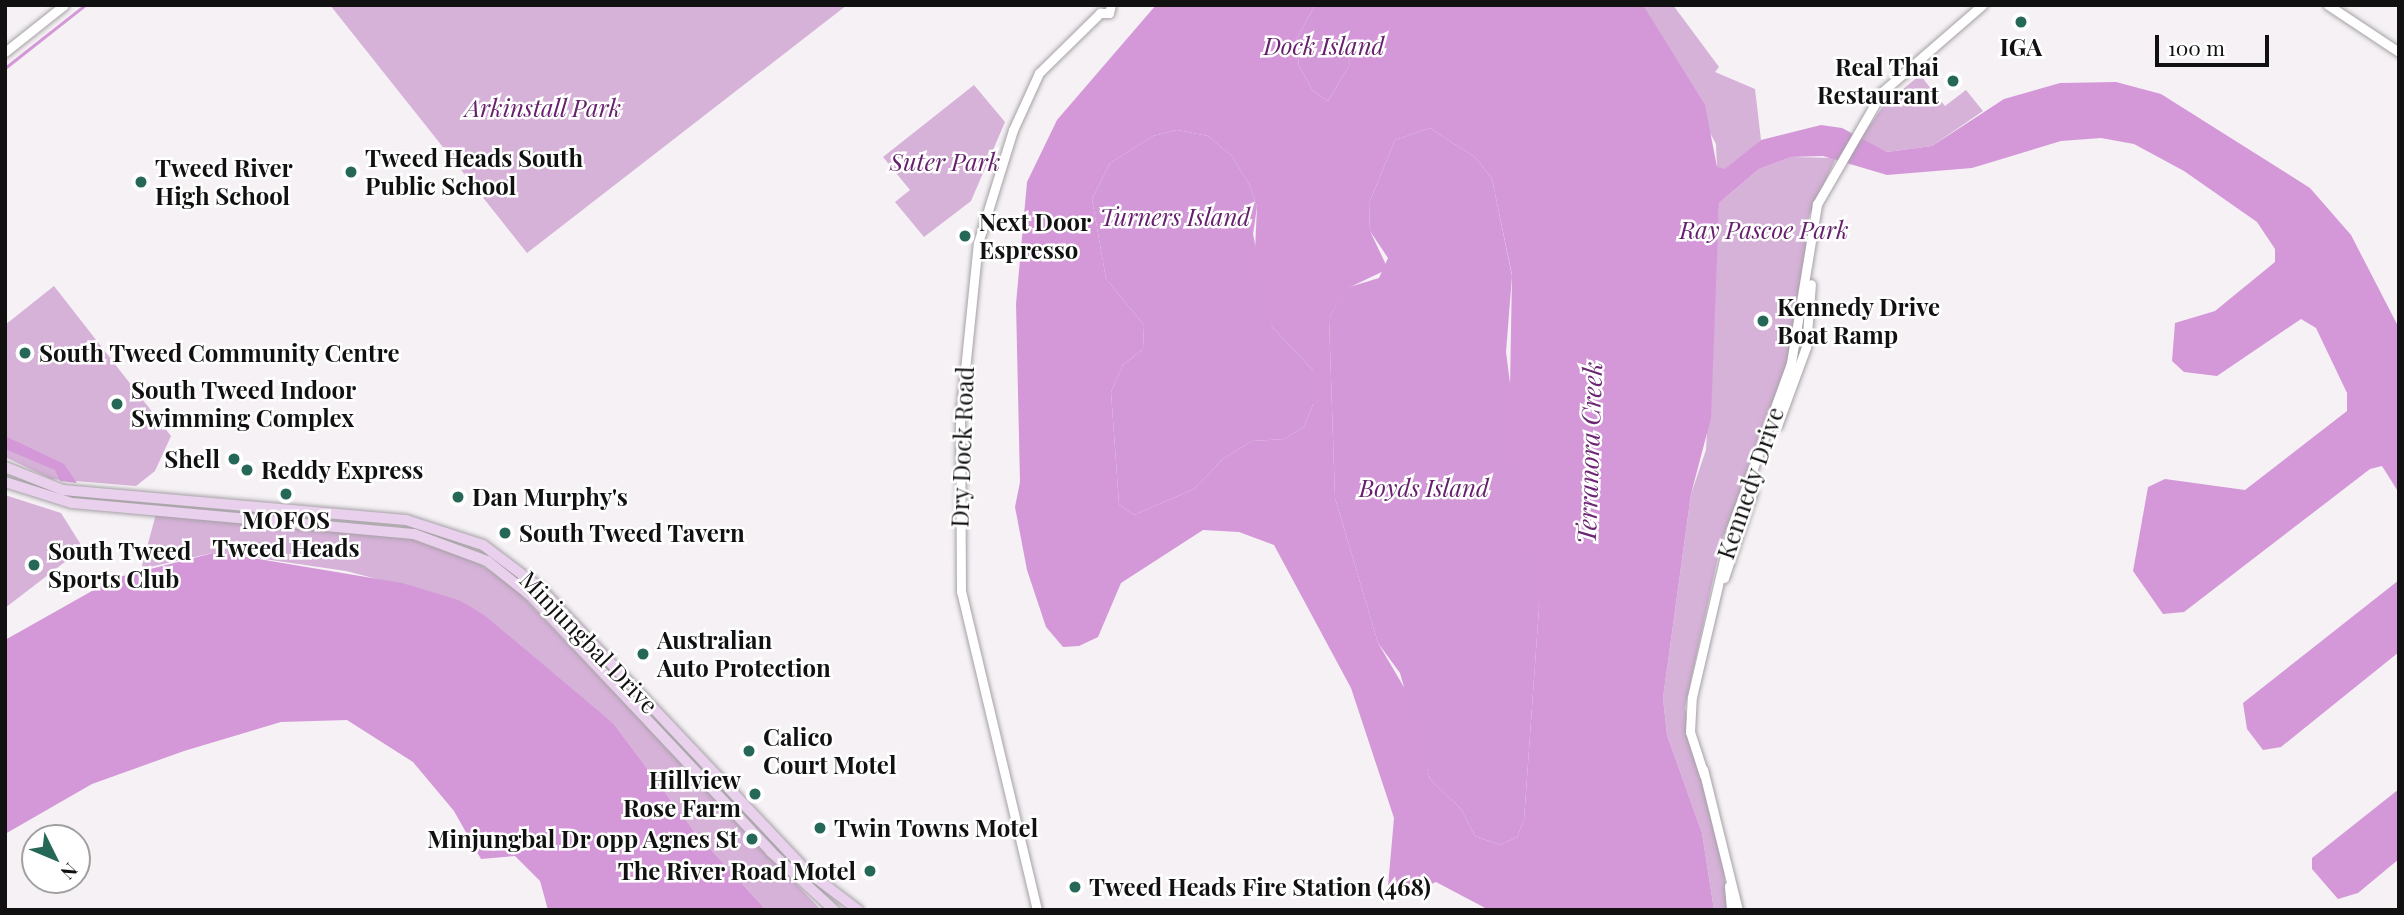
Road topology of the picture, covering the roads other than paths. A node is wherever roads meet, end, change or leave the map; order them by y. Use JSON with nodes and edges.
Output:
{"nodes":[{"id":1,"x":64,"y":5,"type":"edge"},
{"id":2,"x":1111,"y":5,"type":"edge"},
{"id":3,"x":1982,"y":5,"type":"edge"},
{"id":4,"x":2328,"y":5,"type":"edge"},
{"id":5,"x":1099,"y":9,"type":"edge"},
{"id":6,"x":5,"y":52,"type":"edge"},
{"id":7,"x":2399,"y":52,"type":"edge"},
{"id":8,"x":1810,"y":272,"type":"junction"},
{"id":9,"x":1810,"y":324,"type":"junction"},
{"id":10,"x":1787,"y":376,"type":"junction"},
{"id":11,"x":5,"y":467,"type":"edge"},
{"id":12,"x":5,"y":482,"type":"edge"},
{"id":13,"x":1704,"y":775,"type":"junction"},
{"id":14,"x":1727,"y":863,"type":"junction"},
{"id":15,"x":834,"y":910,"type":"edge"},
{"id":16,"x":858,"y":910,"type":"edge"},
{"id":17,"x":1037,"y":910,"type":"edge"},
{"id":18,"x":1731,"y":910,"type":"edge"},
{"id":19,"x":1738,"y":910,"type":"edge"}],
"edges":[{"from":1,"to":6,"type":"street"},
{"from":2,"to":5,"type":"street","name":"Dry Dock Road"},
{"from":3,"to":8,"type":"street","name":"Kennedy Drive"},
{"from":4,"to":7,"type":"street"},
{"from":5,"to":17,"type":"street","name":"Dry Dock Road"},
{"from":8,"to":9,"type":"street","name":"Kennedy Drive"},
{"from":8,"to":10,"type":"street","name":"Kennedy Drive"},
{"from":9,"to":10,"type":"street"},
{"from":9,"to":13,"type":"street","name":"Kennedy Drive"},
{"from":10,"to":13,"type":"street","name":"Kennedy Drive"},
{"from":11,"to":16,"type":"main road","name":"Minjungbal Drive"},
{"from":12,"to":15,"type":"main road","name":"Minjungbal Drive"},
{"from":13,"to":14,"type":"street","name":"Kennedy Drive"},
{"from":14,"to":18,"type":"street","name":"Kennedy Drive"},
{"from":14,"to":19,"type":"street","name":"Kennedy Drive"}]}
